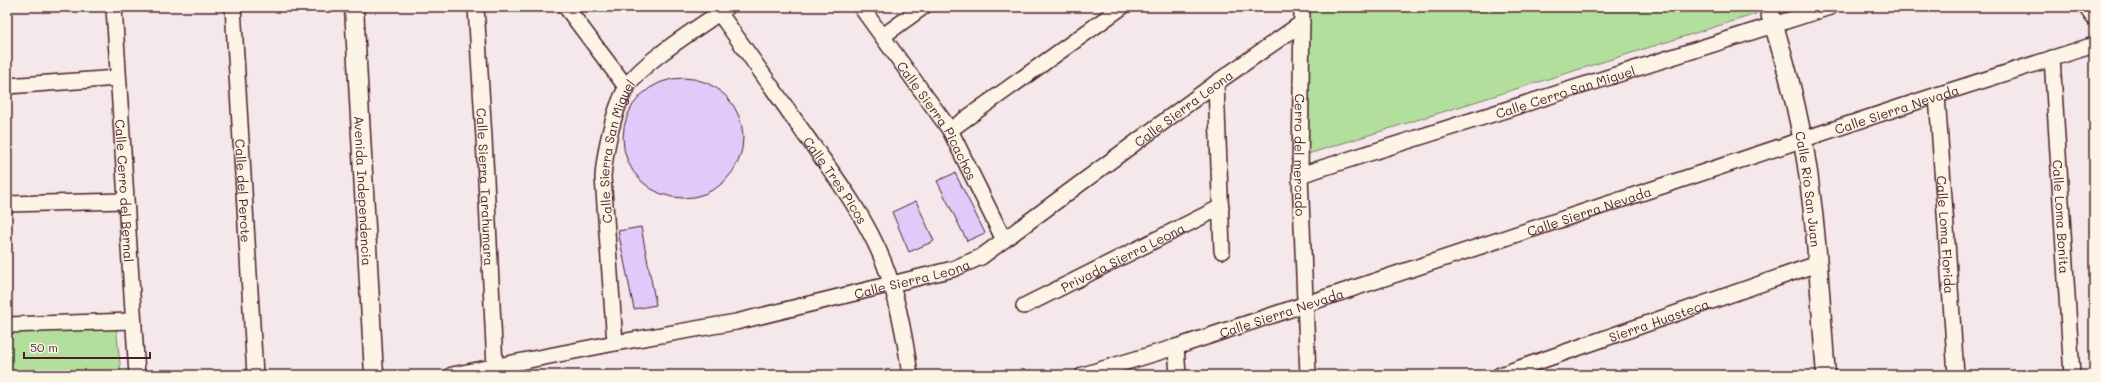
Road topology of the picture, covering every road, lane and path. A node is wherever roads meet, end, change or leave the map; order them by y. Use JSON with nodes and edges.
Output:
{"nodes":[{"id":1,"x":114,"y":7,"type":"edge"},
{"id":2,"x":233,"y":7,"type":"edge"},
{"id":3,"x":354,"y":7,"type":"edge"},
{"id":4,"x":476,"y":7,"type":"edge"},
{"id":5,"x":566,"y":7,"type":"edge"},
{"id":6,"x":862,"y":7,"type":"edge"},
{"id":7,"x":923,"y":7,"type":"edge"},
{"id":8,"x":1122,"y":7,"type":"edge"},
{"id":9,"x":1302,"y":7,"type":"edge"},
{"id":10,"x":1768,"y":7,"type":"edge"},
{"id":11,"x":1830,"y":7,"type":"edge"},
{"id":12,"x":2086,"y":7,"type":"edge"},
{"id":13,"x":720,"y":9,"type":"edge"},
{"id":14,"x":2094,"y":18,"type":"edge"},
{"id":15,"x":1302,"y":23,"type":"junction"},
{"id":16,"x":1774,"y":24,"type":"junction"},
{"id":17,"x":883,"y":36,"type":"junction"},
{"id":18,"x":2094,"y":45,"type":"edge"},
{"id":19,"x":2052,"y":58,"type":"junction"},
{"id":20,"x":118,"y":78,"type":"junction"},
{"id":21,"x":1216,"y":83,"type":"junction"},
{"id":22,"x":7,"y":86,"type":"edge"},
{"id":23,"x":626,"y":88,"type":"junction"},
{"id":24,"x":1938,"y":95,"type":"junction"},
{"id":25,"x":950,"y":130,"type":"junction"},
{"id":26,"x":1801,"y":141,"type":"junction"},
{"id":27,"x":1300,"y":175,"type":"junction"},
{"id":28,"x":125,"y":201,"type":"junction"},
{"id":29,"x":7,"y":204,"type":"edge"},
{"id":30,"x":1221,"y":207,"type":"junction"},
{"id":31,"x":1004,"y":240,"type":"junction"},
{"id":32,"x":1222,"y":251,"type":"dead end"},
{"id":33,"x":1818,"y":264,"type":"junction"},
{"id":34,"x":891,"y":284,"type":"junction"},
{"id":35,"x":1304,"y":304,"type":"junction"},
{"id":36,"x":1024,"y":306,"type":"dead end"},
{"id":37,"x":132,"y":321,"type":"junction"},
{"id":38,"x":7,"y":325,"type":"edge"},
{"id":39,"x":615,"y":343,"type":"junction"},
{"id":40,"x":1176,"y":347,"type":"junction"},
{"id":41,"x":495,"y":367,"type":"junction"},
{"id":42,"x":137,"y":375,"type":"edge"},
{"id":43,"x":256,"y":375,"type":"edge"},
{"id":44,"x":374,"y":375,"type":"edge"},
{"id":45,"x":452,"y":375,"type":"edge"},
{"id":46,"x":910,"y":375,"type":"edge"},
{"id":47,"x":1083,"y":375,"type":"edge"},
{"id":48,"x":1178,"y":375,"type":"edge"},
{"id":49,"x":1308,"y":375,"type":"edge"},
{"id":50,"x":1500,"y":375,"type":"edge"},
{"id":51,"x":1826,"y":375,"type":"edge"},
{"id":52,"x":1956,"y":375,"type":"edge"},
{"id":53,"x":2072,"y":375,"type":"edge"}],
"edges":[{"from":1,"to":20,"type":"street","name":"Calle Cerro del Bernal"},
{"from":2,"to":43,"type":"street","name":"Calle del Perote"},
{"from":3,"to":44,"type":"street","name":"Avenida Independencia"},
{"from":4,"to":41,"type":"street","name":"Calle Sierra Tarahumara"},
{"from":5,"to":23,"type":"street"},
{"from":6,"to":17,"type":"street","name":"Calle Sierra Picachos"},
{"from":7,"to":17,"type":"street"},
{"from":8,"to":25,"type":"street"},
{"from":9,"to":15,"type":"street","name":"Cerro del mercado"},
{"from":10,"to":16,"type":"street","name":"Calle Río San Juan"},
{"from":11,"to":16,"type":"street","name":"Calle Cerro San Miguel"},
{"from":12,"to":14,"type":"street"},
{"from":13,"to":23,"type":"street","name":"Calle Sierra San Miguel"},
{"from":13,"to":34,"type":"street","name":"Calle Tres Picos"},
{"from":15,"to":21,"type":"street","name":"Calle Sierra Leona"},
{"from":15,"to":27,"type":"street","name":"Cerro del mercado"},
{"from":16,"to":26,"type":"street","name":"Calle Río San Juan"},
{"from":16,"to":27,"type":"street","name":"Calle Cerro San Miguel"},
{"from":17,"to":25,"type":"street","name":"Calle Sierra Picachos"},
{"from":18,"to":19,"type":"street","name":"Calle Sierra Nevada"},
{"from":19,"to":24,"type":"street","name":"Calle Sierra Nevada"},
{"from":19,"to":53,"type":"street","name":"Calle Loma Bonita"},
{"from":20,"to":22,"type":"street"},
{"from":20,"to":28,"type":"street","name":"Calle Cerro del Bernal"},
{"from":21,"to":30,"type":"street"},
{"from":21,"to":31,"type":"street","name":"Calle Sierra Leona"},
{"from":23,"to":39,"type":"street","name":"Calle Sierra San Miguel"},
{"from":24,"to":26,"type":"street","name":"Calle Sierra Nevada"},
{"from":24,"to":52,"type":"street","name":"Calle Loma Florida"},
{"from":25,"to":31,"type":"street","name":"Calle Sierra Picachos"},
{"from":26,"to":33,"type":"street","name":"Calle Río San Juan"},
{"from":26,"to":35,"type":"street","name":"Calle Sierra Nevada"},
{"from":27,"to":35,"type":"street","name":"Cerro del mercado"},
{"from":28,"to":29,"type":"street"},
{"from":28,"to":37,"type":"street","name":"Calle Cerro del Bernal"},
{"from":30,"to":32,"type":"street"},
{"from":30,"to":36,"type":"street","name":"Privada Sierra Leona"},
{"from":31,"to":34,"type":"street","name":"Calle Sierra Leona"},
{"from":33,"to":50,"type":"street","name":"Sierra Huasteca"},
{"from":33,"to":51,"type":"street","name":"Calle Río San Juan"},
{"from":34,"to":39,"type":"street","name":"Calle Sierra Leona"},
{"from":34,"to":46,"type":"street","name":"Calle Tres Picos"},
{"from":35,"to":40,"type":"street","name":"Calle Sierra Nevada"},
{"from":35,"to":49,"type":"street","name":"Cerro del mercado"},
{"from":37,"to":38,"type":"street"},
{"from":37,"to":42,"type":"street","name":"Calle Cerro del Bernal"},
{"from":39,"to":41,"type":"street","name":"Calle Sierra Leona"},
{"from":40,"to":47,"type":"street","name":"Calle Sierra Nevada"},
{"from":40,"to":48,"type":"street"},
{"from":41,"to":45,"type":"street","name":"Calle Sierra Leona"}]}
